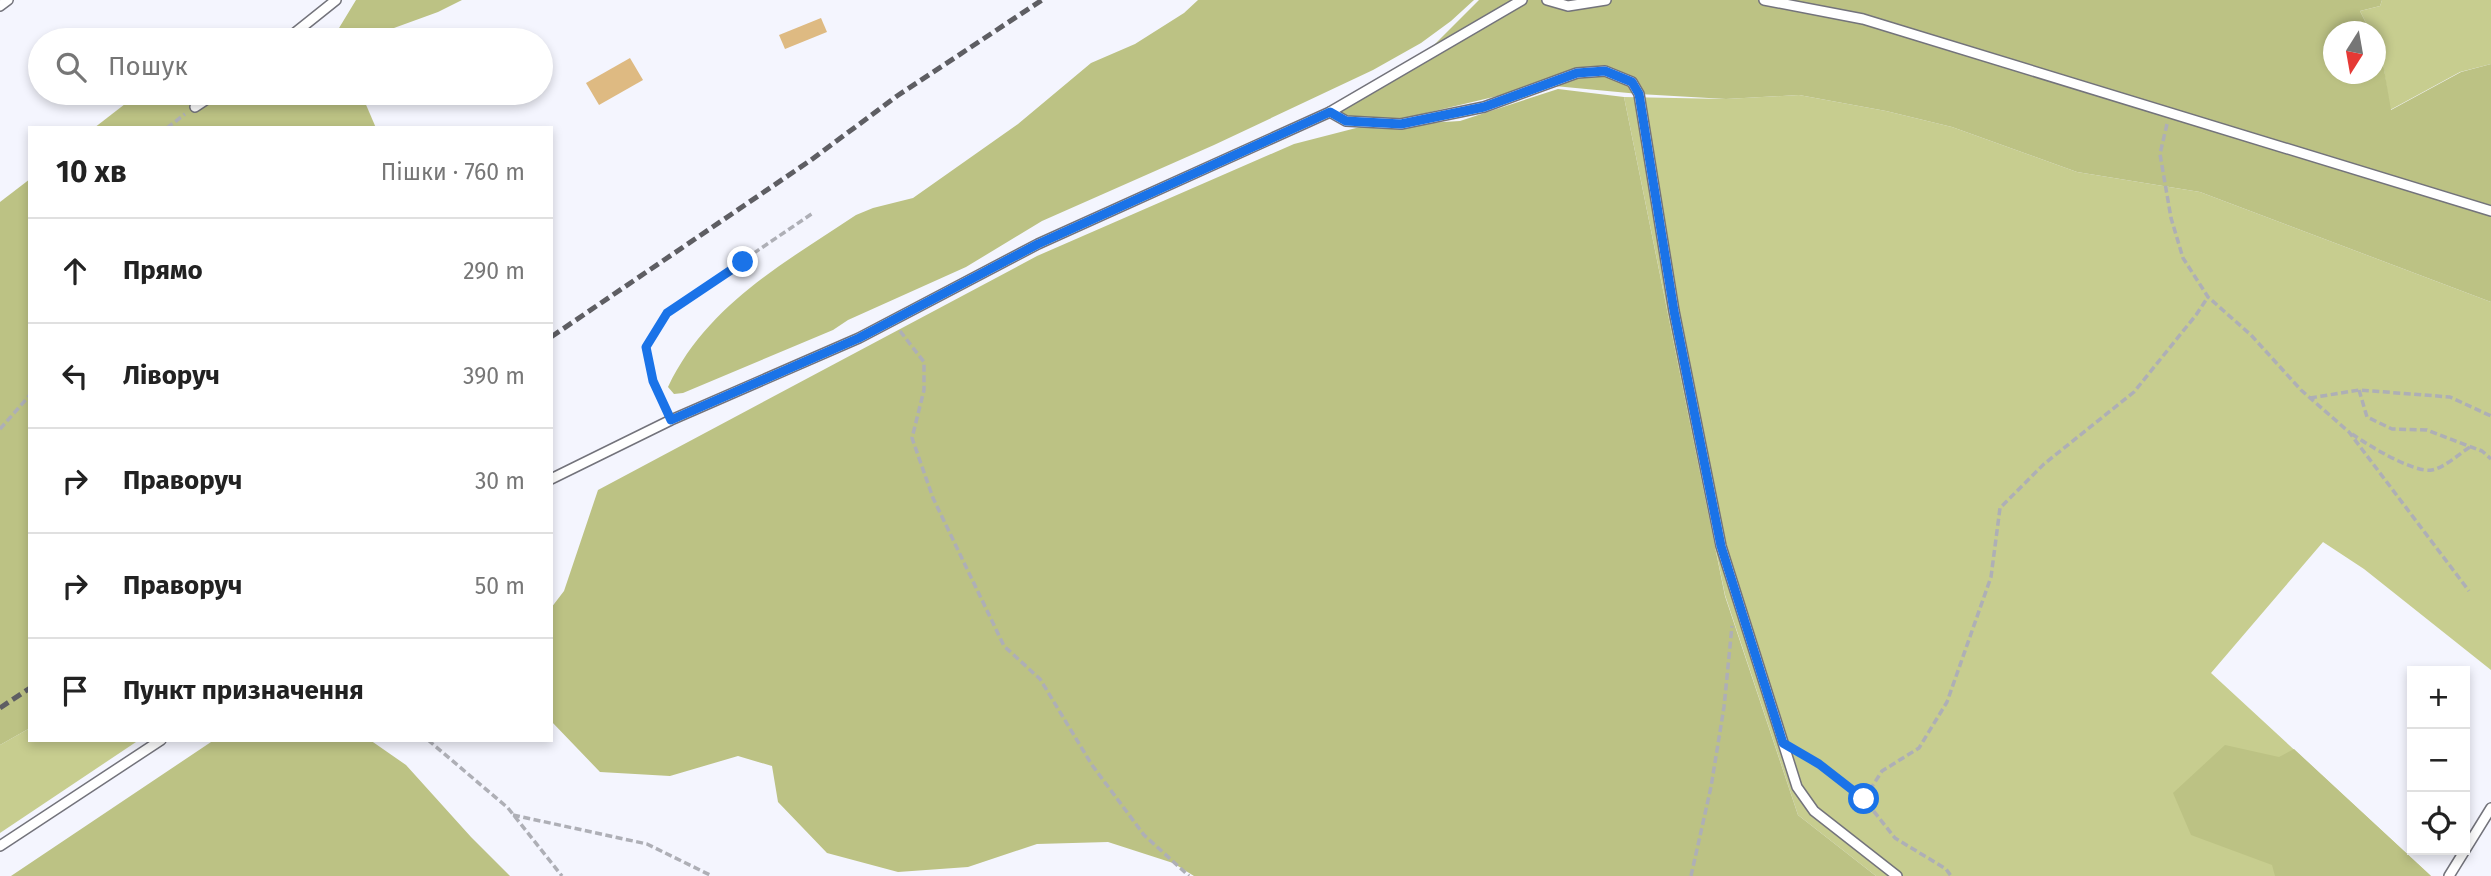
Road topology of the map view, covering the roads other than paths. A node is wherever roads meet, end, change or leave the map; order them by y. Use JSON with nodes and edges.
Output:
{"nodes":[{"id":1,"x":8,"y":0,"type":"edge"},
{"id":2,"x":336,"y":0,"type":"edge"},
{"id":3,"x":1522,"y":0,"type":"edge"},
{"id":4,"x":1547,"y":0,"type":"edge"},
{"id":5,"x":1606,"y":0,"type":"edge"},
{"id":6,"x":1764,"y":0,"type":"edge"},
{"id":7,"x":0,"y":6,"type":"edge"},
{"id":8,"x":301,"y":28,"type":"edge"},
{"id":9,"x":198,"y":105,"type":"edge"},
{"id":10,"x":195,"y":107,"type":"road end"},
{"id":11,"x":1330,"y":112,"type":"junction"},
{"id":12,"x":2491,"y":211,"type":"edge"},
{"id":13,"x":553,"y":478,"type":"edge"},
{"id":14,"x":158,"y":742,"type":"edge"},
{"id":15,"x":2491,"y":808,"type":"edge"},
{"id":16,"x":0,"y":846,"type":"edge"},
{"id":17,"x":1897,"y":876,"type":"edge"},
{"id":18,"x":2449,"y":876,"type":"edge"}],
"edges":[{"from":1,"to":7,"type":"lane"},
{"from":2,"to":8,"type":"lane"},
{"from":3,"to":11,"type":"lane"},
{"from":4,"to":5,"type":"lane"},
{"from":6,"to":12,"type":"lane"},
{"from":9,"to":10,"type":"lane"},
{"from":11,"to":13,"type":"lane"},
{"from":11,"to":17,"type":"lane"},
{"from":14,"to":16,"type":"lane"},
{"from":15,"to":18,"type":"lane"}]}
